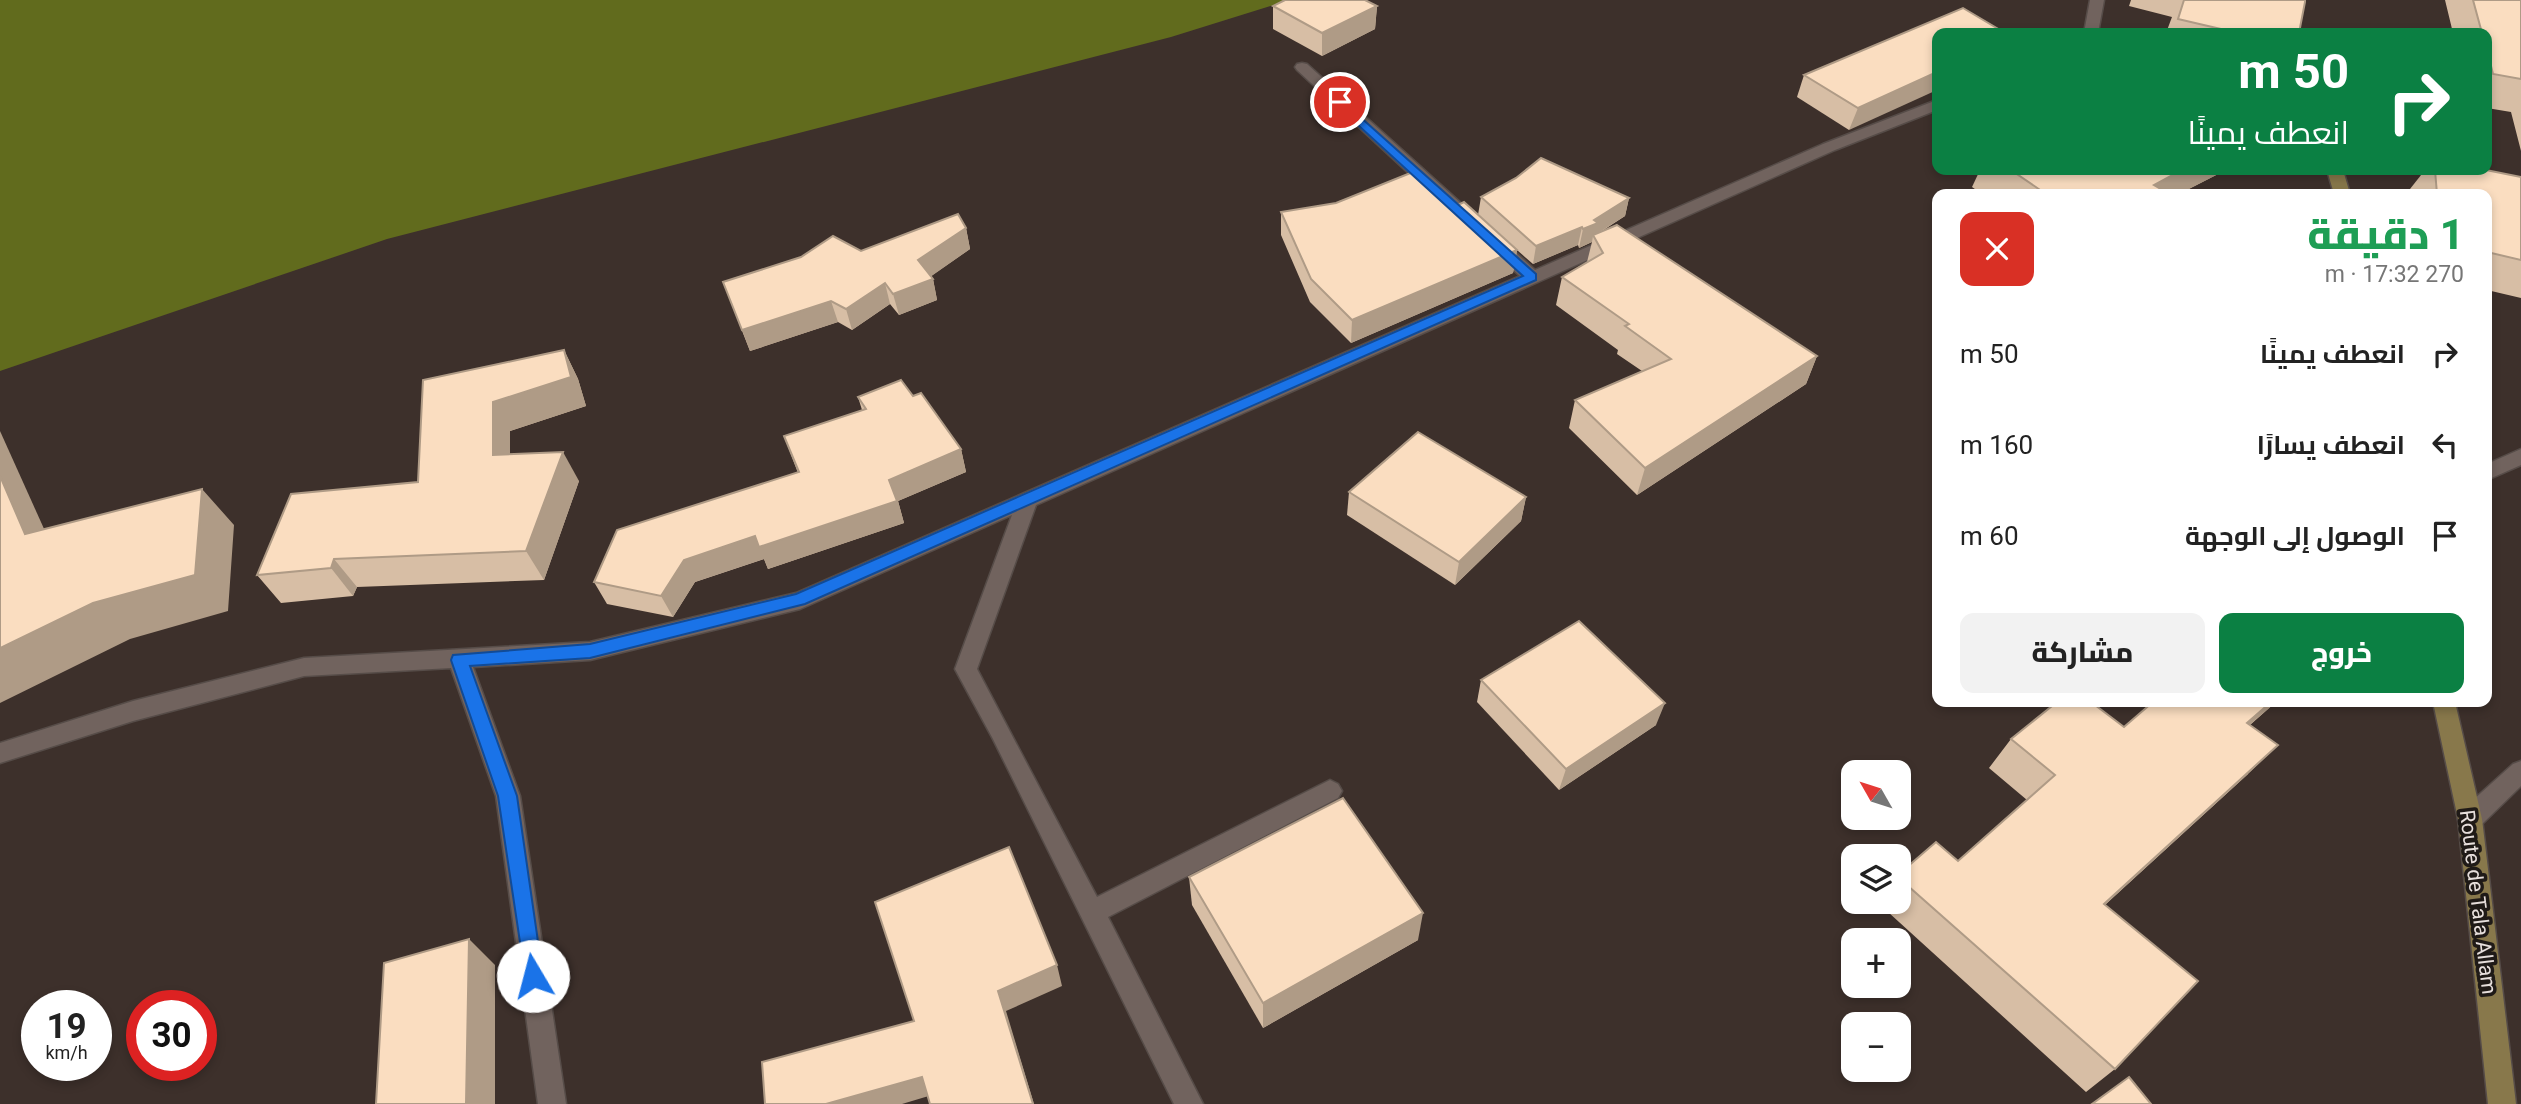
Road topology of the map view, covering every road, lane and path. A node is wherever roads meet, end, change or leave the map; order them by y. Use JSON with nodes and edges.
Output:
{"nodes":[{"id":1,"x":2097,"y":0,"type":"edge"},
{"id":2,"x":2092,"y":28,"type":"edge"},
{"id":3,"x":1302,"y":67,"type":"dead end"},
{"id":4,"x":1932,"y":107,"type":"edge"},
{"id":5,"x":1532,"y":277,"type":"junction"},
{"id":6,"x":2521,"y":456,"type":"edge"},
{"id":7,"x":2492,"y":470,"type":"edge"},
{"id":8,"x":1028,"y":499,"type":"junction"},
{"id":9,"x":459,"y":660,"type":"junction"},
{"id":10,"x":2445,"y":707,"type":"edge"},
{"id":11,"x":0,"y":753,"type":"edge"},
{"id":12,"x":2521,"y":771,"type":"edge"},
{"id":13,"x":1330,"y":791,"type":"dead end"},
{"id":14,"x":2470,"y":819,"type":"junction"},
{"id":15,"x":1093,"y":912,"type":"junction"},
{"id":16,"x":552,"y":1104,"type":"edge"},
{"id":17,"x":1189,"y":1104,"type":"edge"},
{"id":18,"x":2502,"y":1104,"type":"edge"}],
"edges":[{"from":1,"to":2,"type":"street"},
{"from":3,"to":5,"type":"street"},
{"from":4,"to":5,"type":"street"},
{"from":5,"to":8,"type":"street"},
{"from":6,"to":7,"type":"street"},
{"from":8,"to":9,"type":"street"},
{"from":8,"to":15,"type":"street"},
{"from":9,"to":11,"type":"street"},
{"from":9,"to":16,"type":"street"},
{"from":10,"to":14,"type":"main road","name":"Route de Tala Allam"},
{"from":12,"to":14,"type":"street"},
{"from":13,"to":15,"type":"street"},
{"from":14,"to":18,"type":"main road","name":"Route de Tala Allam"},
{"from":15,"to":17,"type":"street"}]}
